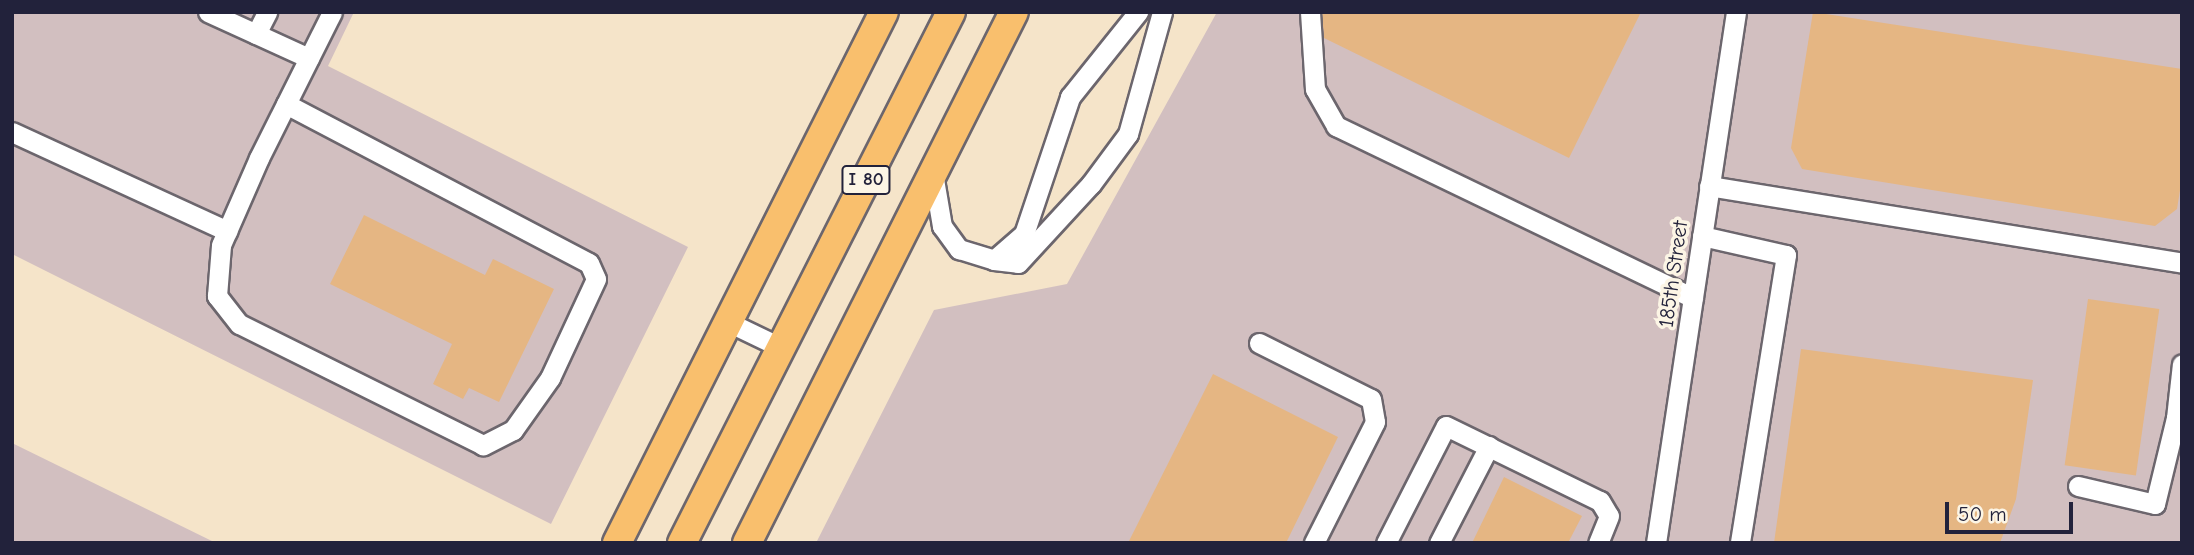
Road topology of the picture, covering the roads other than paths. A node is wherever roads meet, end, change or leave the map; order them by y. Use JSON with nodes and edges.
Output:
{"nodes":[{"id":1,"x":208,"y":12,"type":"edge"},
{"id":2,"x":267,"y":12,"type":"edge"},
{"id":3,"x":332,"y":12,"type":"edge"},
{"id":4,"x":884,"y":12,"type":"edge"},
{"id":5,"x":951,"y":12,"type":"edge"},
{"id":6,"x":1014,"y":12,"type":"edge"},
{"id":7,"x":1138,"y":12,"type":"edge"},
{"id":8,"x":1162,"y":12,"type":"edge"},
{"id":9,"x":1310,"y":12,"type":"edge"},
{"id":10,"x":1736,"y":12,"type":"edge"},
{"id":11,"x":256,"y":34,"type":"junction"},
{"id":12,"x":309,"y":58,"type":"junction"},
{"id":13,"x":286,"y":104,"type":"junction"},
{"id":14,"x":12,"y":132,"type":"edge"},
{"id":15,"x":933,"y":173,"type":"junction"},
{"id":16,"x":1709,"y":186,"type":"junction"},
{"id":17,"x":227,"y":231,"type":"junction"},
{"id":18,"x":1702,"y":236,"type":"junction"},
{"id":19,"x":994,"y":260,"type":"junction"},
{"id":20,"x":2182,"y":263,"type":"edge"},
{"id":21,"x":1692,"y":298,"type":"junction"},
{"id":22,"x":728,"y":322,"type":"junction"},
{"id":23,"x":1259,"y":343,"type":"dead end"},
{"id":24,"x":782,"y":348,"type":"junction"},
{"id":25,"x":2182,"y":364,"type":"edge"},
{"id":26,"x":2179,"y":418,"type":"edge"},
{"id":27,"x":1489,"y":446,"type":"junction"},
{"id":28,"x":2078,"y":485,"type":"dead end"},
{"id":29,"x":617,"y":543,"type":"edge"},
{"id":30,"x":682,"y":543,"type":"edge"},
{"id":31,"x":747,"y":543,"type":"edge"},
{"id":32,"x":1314,"y":543,"type":"edge"},
{"id":33,"x":1386,"y":543,"type":"edge"},
{"id":34,"x":1439,"y":543,"type":"edge"},
{"id":35,"x":1598,"y":543,"type":"edge"},
{"id":36,"x":1656,"y":543,"type":"edge"},
{"id":37,"x":1740,"y":543,"type":"edge"}],
"edges":[{"from":1,"to":11,"type":"street"},
{"from":2,"to":11,"type":"street"},
{"from":3,"to":12,"type":"street"},
{"from":4,"to":22,"type":"highway","number":"I 80"},
{"from":5,"to":24,"type":"highway","number":"I 80"},
{"from":6,"to":15,"type":"highway"},
{"from":7,"to":19,"type":"street"},
{"from":8,"to":19,"type":"street"},
{"from":9,"to":21,"type":"street"},
{"from":10,"to":16,"type":"street","name":"185th Street"},
{"from":11,"to":12,"type":"street"},
{"from":12,"to":13,"type":"street"},
{"from":13,"to":17,"type":"street"},
{"from":13,"to":17,"type":"street"},
{"from":14,"to":17,"type":"street"},
{"from":15,"to":19,"type":"street"},
{"from":15,"to":31,"type":"highway"},
{"from":16,"to":18,"type":"street","name":"185th Street"},
{"from":16,"to":20,"type":"street"},
{"from":18,"to":21,"type":"street","name":"185th Street"},
{"from":18,"to":37,"type":"street"},
{"from":21,"to":36,"type":"street","name":"185th Street"},
{"from":22,"to":24,"type":"street"},
{"from":22,"to":29,"type":"highway","number":"I 80"},
{"from":23,"to":32,"type":"street"},
{"from":24,"to":30,"type":"highway","number":"I 80"},
{"from":25,"to":26,"type":"street"},
{"from":26,"to":28,"type":"street"},
{"from":27,"to":33,"type":"street"},
{"from":27,"to":34,"type":"street"},
{"from":27,"to":35,"type":"street"}]}
